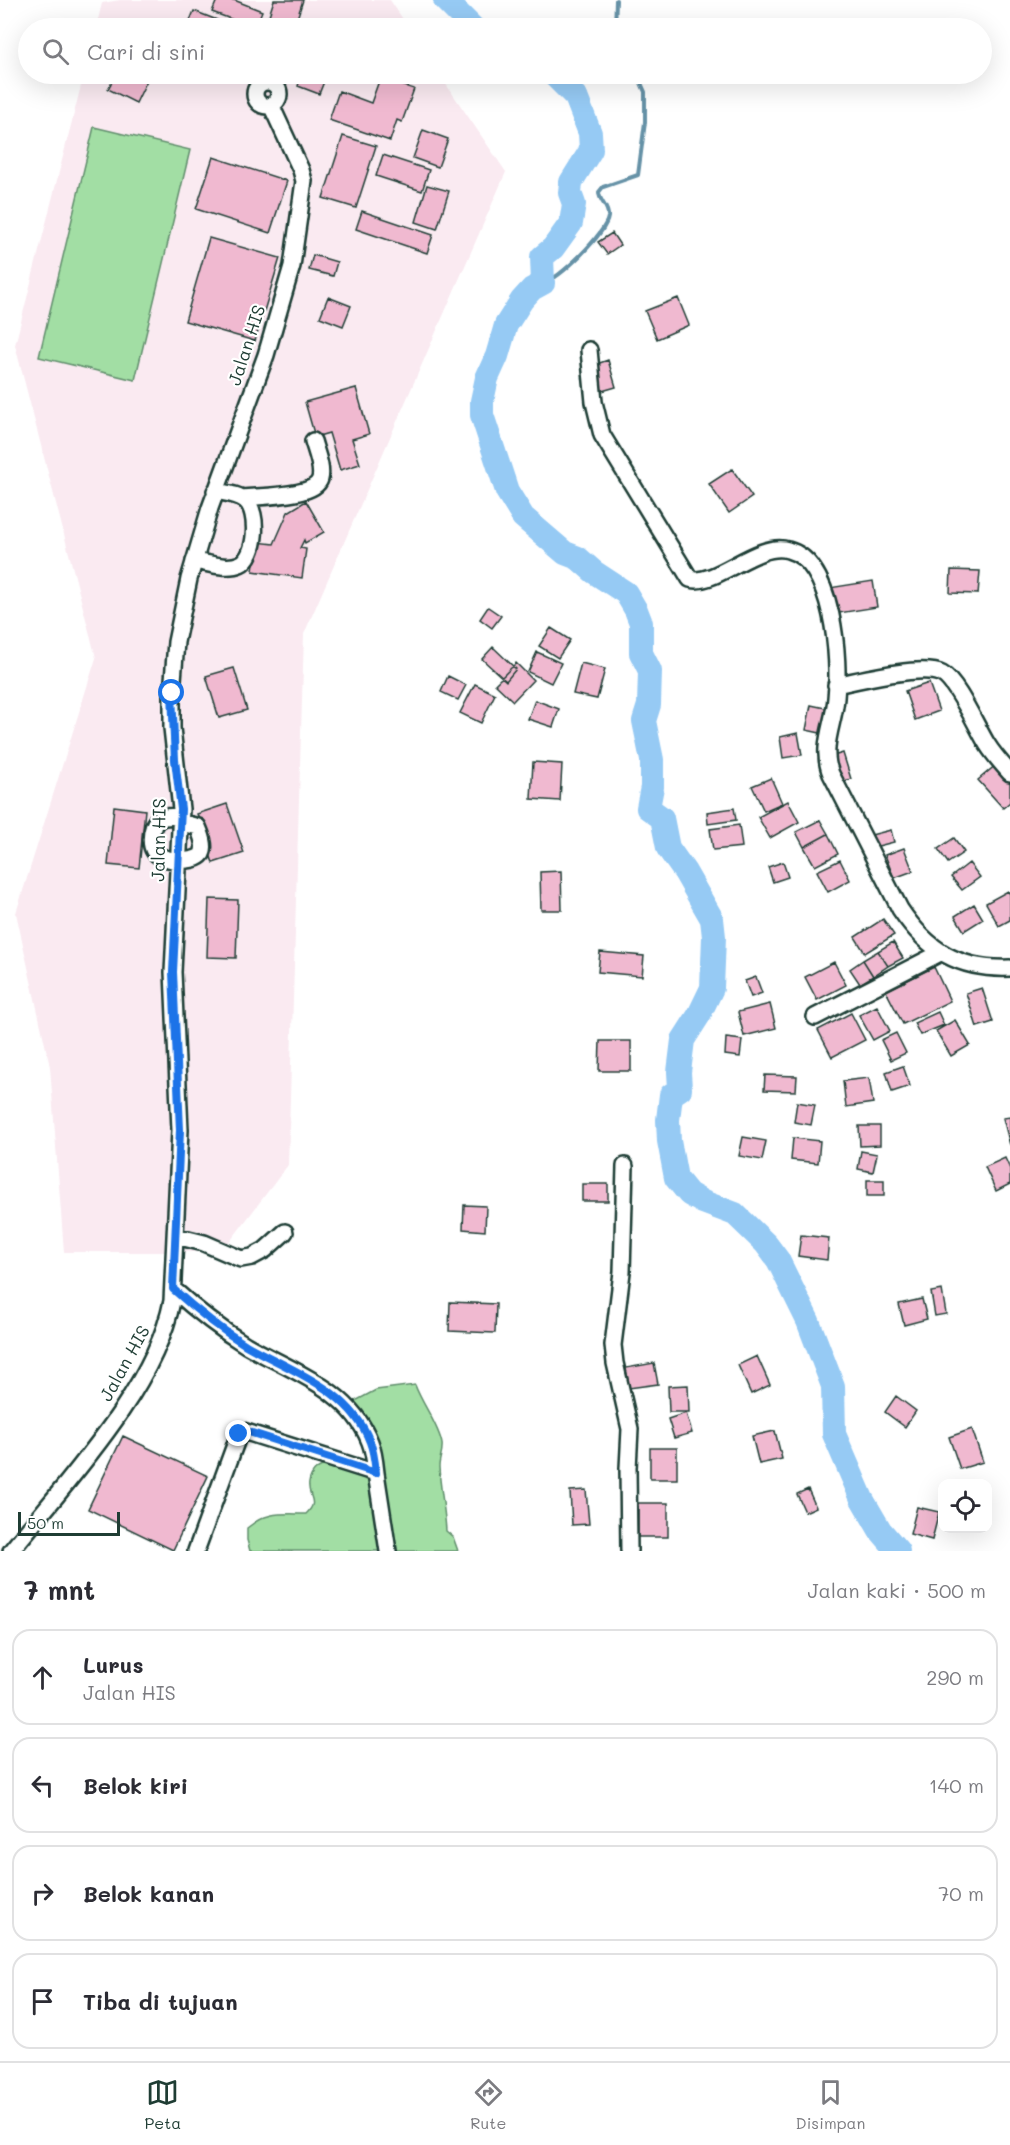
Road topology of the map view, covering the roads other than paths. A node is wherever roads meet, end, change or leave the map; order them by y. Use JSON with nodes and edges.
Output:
{"nodes":[{"id":1,"x":271,"y":105,"type":"dead end"},
{"id":2,"x":589,"y":350,"type":"dead end"},
{"id":3,"x":314,"y":441,"type":"dead end"},
{"id":4,"x":215,"y":491,"type":"junction"},
{"id":5,"x":243,"y":498,"type":"junction"},
{"id":6,"x":194,"y":561,"type":"junction"},
{"id":7,"x":836,"y":685,"type":"junction"},
{"id":8,"x":1010,"y":773,"type":"edge"},
{"id":9,"x":180,"y":819,"type":"junction"},
{"id":10,"x":178,"y":861,"type":"junction"},
{"id":11,"x":940,"y":953,"type":"junction"},
{"id":12,"x":1010,"y":968,"type":"edge"},
{"id":13,"x":815,"y":1017,"type":"dead end"},
{"id":14,"x":625,"y":1166,"type":"dead end"},
{"id":15,"x":285,"y":1232,"type":"dead end"},
{"id":16,"x":176,"y":1236,"type":"junction"},
{"id":17,"x":173,"y":1289,"type":"junction"},
{"id":18,"x":376,"y":1473,"type":"junction"},
{"id":19,"x":18,"y":1549,"type":"edge"},
{"id":20,"x":196,"y":1551,"type":"edge"},
{"id":21,"x":388,"y":1551,"type":"edge"},
{"id":22,"x":629,"y":1551,"type":"edge"}],
"edges":[{"from":1,"to":4,"type":"street","name":"Jalan HIS"},
{"from":2,"to":7,"type":"street"},
{"from":3,"to":5,"type":"street"},
{"from":4,"to":5,"type":"street"},
{"from":4,"to":6,"type":"street","name":"Jalan HIS"},
{"from":5,"to":6,"type":"street"},
{"from":6,"to":9,"type":"street","name":"Jalan HIS"},
{"from":7,"to":8,"type":"street"},
{"from":7,"to":11,"type":"street"},
{"from":9,"to":10,"type":"street","name":"Jalan HIS"},
{"from":9,"to":10,"type":"street"},
{"from":9,"to":10,"type":"street"},
{"from":10,"to":16,"type":"street","name":"Jalan HIS"},
{"from":11,"to":12,"type":"street"},
{"from":11,"to":13,"type":"street"},
{"from":14,"to":22,"type":"street"},
{"from":15,"to":16,"type":"street"},
{"from":16,"to":17,"type":"street","name":"Jalan HIS"},
{"from":17,"to":18,"type":"street"},
{"from":17,"to":19,"type":"street","name":"Jalan HIS"},
{"from":18,"to":20,"type":"street"},
{"from":18,"to":21,"type":"street"}]}
